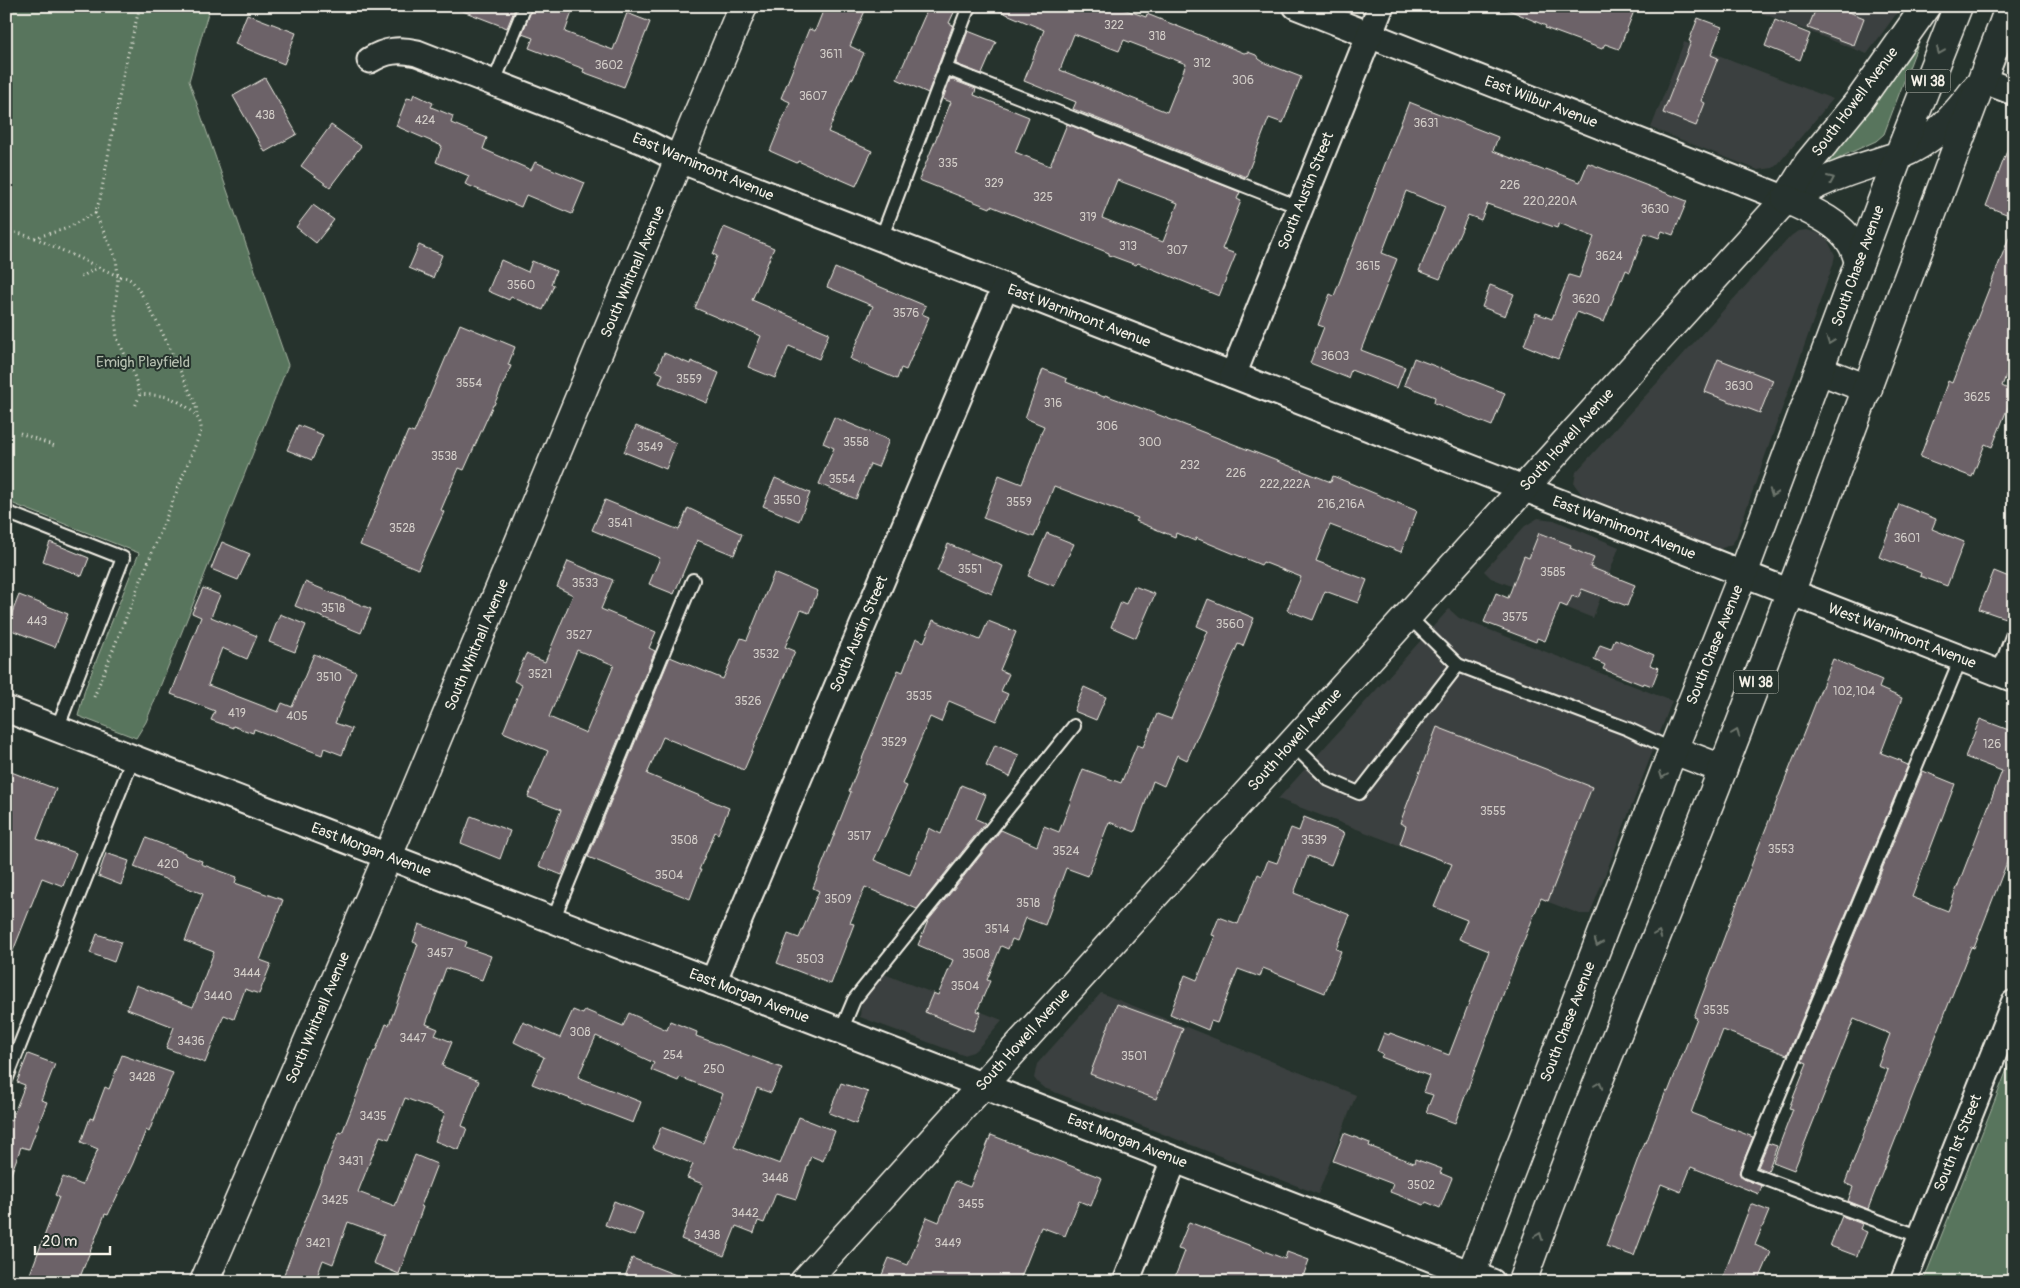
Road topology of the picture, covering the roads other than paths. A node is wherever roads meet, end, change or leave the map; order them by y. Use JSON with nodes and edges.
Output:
{"nodes":[{"id":1,"x":525,"y":6,"type":"edge"},
{"id":2,"x":743,"y":6,"type":"edge"},
{"id":3,"x":969,"y":6,"type":"edge"},
{"id":4,"x":1296,"y":6,"type":"edge"},
{"id":5,"x":1381,"y":6,"type":"edge"},
{"id":6,"x":1926,"y":6,"type":"edge"},
{"id":7,"x":1958,"y":6,"type":"edge"},
{"id":8,"x":2010,"y":6,"type":"edge"},
{"id":9,"x":1370,"y":35,"type":"junction"},
{"id":10,"x":370,"y":60,"type":"dead end"},
{"id":11,"x":945,"y":68,"type":"junction"},
{"id":12,"x":1982,"y":80,"type":"junction"},
{"id":13,"x":494,"y":82,"type":"junction"},
{"id":14,"x":2014,"y":92,"type":"edge"},
{"id":15,"x":1899,"y":155,"type":"junction"},
{"id":16,"x":680,"y":160,"type":"junction"},
{"id":17,"x":1786,"y":199,"type":"junction"},
{"id":18,"x":1299,"y":207,"type":"junction"},
{"id":19,"x":881,"y":239,"type":"junction"},
{"id":20,"x":1859,"y":262,"type":"junction"},
{"id":21,"x":1004,"y":287,"type":"junction"},
{"id":22,"x":1819,"y":370,"type":"junction"},
{"id":23,"x":1233,"y":375,"type":"junction"},
{"id":24,"x":1868,"y":389,"type":"junction"},
{"id":25,"x":1523,"y":489,"type":"junction"},
{"id":26,"x":6,"y":512,"type":"edge"},
{"id":27,"x":1743,"y":574,"type":"junction"},
{"id":28,"x":693,"y":580,"type":"dead end"},
{"id":29,"x":1790,"y":592,"type":"junction"},
{"id":30,"x":1408,"y":616,"type":"junction"},
{"id":31,"x":2014,"y":631,"type":"edge"},
{"id":32,"x":1961,"y":658,"type":"junction"},
{"id":33,"x":1458,"y":665,"type":"junction"},
{"id":34,"x":2006,"y":676,"type":"edge"},
{"id":35,"x":6,"y":709,"type":"edge"},
{"id":36,"x":1074,"y":726,"type":"dead end"},
{"id":37,"x":57,"y":729,"type":"junction"},
{"id":38,"x":1292,"y":744,"type":"junction"},
{"id":39,"x":1672,"y":750,"type":"junction"},
{"id":40,"x":133,"y":758,"type":"junction"},
{"id":41,"x":1723,"y":769,"type":"junction"},
{"id":42,"x":388,"y":856,"type":"junction"},
{"id":43,"x":553,"y":920,"type":"junction"},
{"id":44,"x":713,"y":982,"type":"junction"},
{"id":45,"x":2014,"y":1003,"type":"edge"},
{"id":46,"x":841,"y":1031,"type":"junction"},
{"id":47,"x":6,"y":1080,"type":"edge"},
{"id":48,"x":982,"y":1085,"type":"junction"},
{"id":49,"x":1174,"y":1160,"type":"junction"},
{"id":50,"x":1921,"y":1237,"type":"junction"},
{"id":51,"x":1477,"y":1279,"type":"edge"},
{"id":52,"x":204,"y":1282,"type":"edge"},
{"id":53,"x":804,"y":1282,"type":"edge"},
{"id":54,"x":1126,"y":1282,"type":"edge"},
{"id":55,"x":1522,"y":1282,"type":"edge"},
{"id":56,"x":1903,"y":1282,"type":"edge"}],
"edges":[{"from":1,"to":13,"type":"lane"},
{"from":2,"to":16,"type":"street","name":"South Whitnall Avenue"},
{"from":3,"to":11,"type":"lane"},
{"from":4,"to":9,"type":"street","name":"East Wilbur Avenue"},
{"from":5,"to":9,"type":"street","name":"South Austin Street"},
{"from":6,"to":17,"type":"street","name":"South Howell Avenue"},
{"from":7,"to":15,"type":"street","name":"South Chase Avenue","number":"WI 38","one_way":true},
{"from":8,"to":12,"type":"street","name":"South Howell Avenue","number":"WI 38"},
{"from":9,"to":17,"type":"street","name":"East Wilbur Avenue"},
{"from":9,"to":18,"type":"street","name":"South Austin Street"},
{"from":10,"to":13,"type":"street","name":"East Warnimont Avenue"},
{"from":11,"to":18,"type":"lane"},
{"from":11,"to":19,"type":"lane"},
{"from":12,"to":14,"type":"street"},
{"from":12,"to":15,"type":"street","name":"South Howell Avenue"},
{"from":12,"to":24,"type":"street","number":"WI 38"},
{"from":13,"to":16,"type":"street","name":"East Warnimont Avenue"},
{"from":17,"to":15,"type":"street","name":"South Howell Avenue","one_way":true},
{"from":15,"to":20,"type":"street","name":"South Chase Avenue","number":"WI 38"},
{"from":16,"to":19,"type":"street","name":"East Warnimont Avenue"},
{"from":16,"to":42,"type":"street","name":"South Whitnall Avenue"},
{"from":17,"to":20,"type":"street"},
{"from":17,"to":25,"type":"street","name":"South Howell Avenue"},
{"from":18,"to":23,"type":"street","name":"South Austin Street"},
{"from":19,"to":21,"type":"street","name":"East Warnimont Avenue"},
{"from":20,"to":22,"type":"street","name":"South Chase Avenue","number":"WI 38","one_way":true},
{"from":21,"to":23,"type":"street","name":"East Warnimont Avenue"},
{"from":21,"to":44,"type":"street","name":"South Austin Street"},
{"from":22,"to":24,"type":"street"},
{"from":22,"to":27,"type":"street","name":"South Chase Avenue","number":"WI 38","one_way":true},
{"from":23,"to":25,"type":"street","name":"East Warnimont Avenue"},
{"from":24,"to":29,"type":"street","number":"WI 38"},
{"from":25,"to":27,"type":"street","name":"East Warnimont Avenue"},
{"from":25,"to":30,"type":"street","name":"South Howell Avenue"},
{"from":26,"to":37,"type":"lane"},
{"from":27,"to":29,"type":"street","name":"East Warnimont Avenue"},
{"from":27,"to":39,"type":"street","name":"South Chase Avenue","number":"WI 38"},
{"from":28,"to":43,"type":"lane"},
{"from":29,"to":32,"type":"street","name":"West Warnimont Avenue"},
{"from":41,"to":29,"type":"street","number":"WI 38","one_way":true},
{"from":30,"to":33,"type":"lane"},
{"from":30,"to":38,"type":"street","name":"South Howell Avenue"},
{"from":31,"to":34,"type":"lane"},
{"from":32,"to":34,"type":"street","name":"West Warnimont Avenue"},
{"from":32,"to":50,"type":"lane"},
{"from":33,"to":38,"type":"lane"},
{"from":33,"to":39,"type":"lane"},
{"from":35,"to":37,"type":"street","name":"East Morgan Avenue"},
{"from":36,"to":46,"type":"lane"},
{"from":37,"to":40,"type":"street","name":"East Morgan Avenue"},
{"from":38,"to":48,"type":"street","name":"South Howell Avenue"},
{"from":39,"to":41,"type":"street"},
{"from":39,"to":51,"type":"street","name":"South Chase Avenue","number":"WI 38","one_way":true},
{"from":40,"to":42,"type":"street","name":"East Morgan Avenue"},
{"from":40,"to":47,"type":"lane"},
{"from":55,"to":41,"type":"street","number":"WI 38","one_way":true},
{"from":42,"to":43,"type":"street","name":"East Morgan Avenue"},
{"from":42,"to":52,"type":"street","name":"South Whitnall Avenue"},
{"from":43,"to":44,"type":"street","name":"East Morgan Avenue"},
{"from":44,"to":46,"type":"street","name":"East Morgan Avenue"},
{"from":45,"to":50,"type":"street","name":"South 1st Street"},
{"from":46,"to":48,"type":"street","name":"East Morgan Avenue"},
{"from":48,"to":49,"type":"street","name":"East Morgan Avenue"},
{"from":48,"to":53,"type":"street","name":"South Howell Avenue"},
{"from":49,"to":51,"type":"street","name":"East Morgan Avenue"},
{"from":49,"to":54,"type":"street"},
{"from":50,"to":56,"type":"street","name":"South 1st Street"}]}
